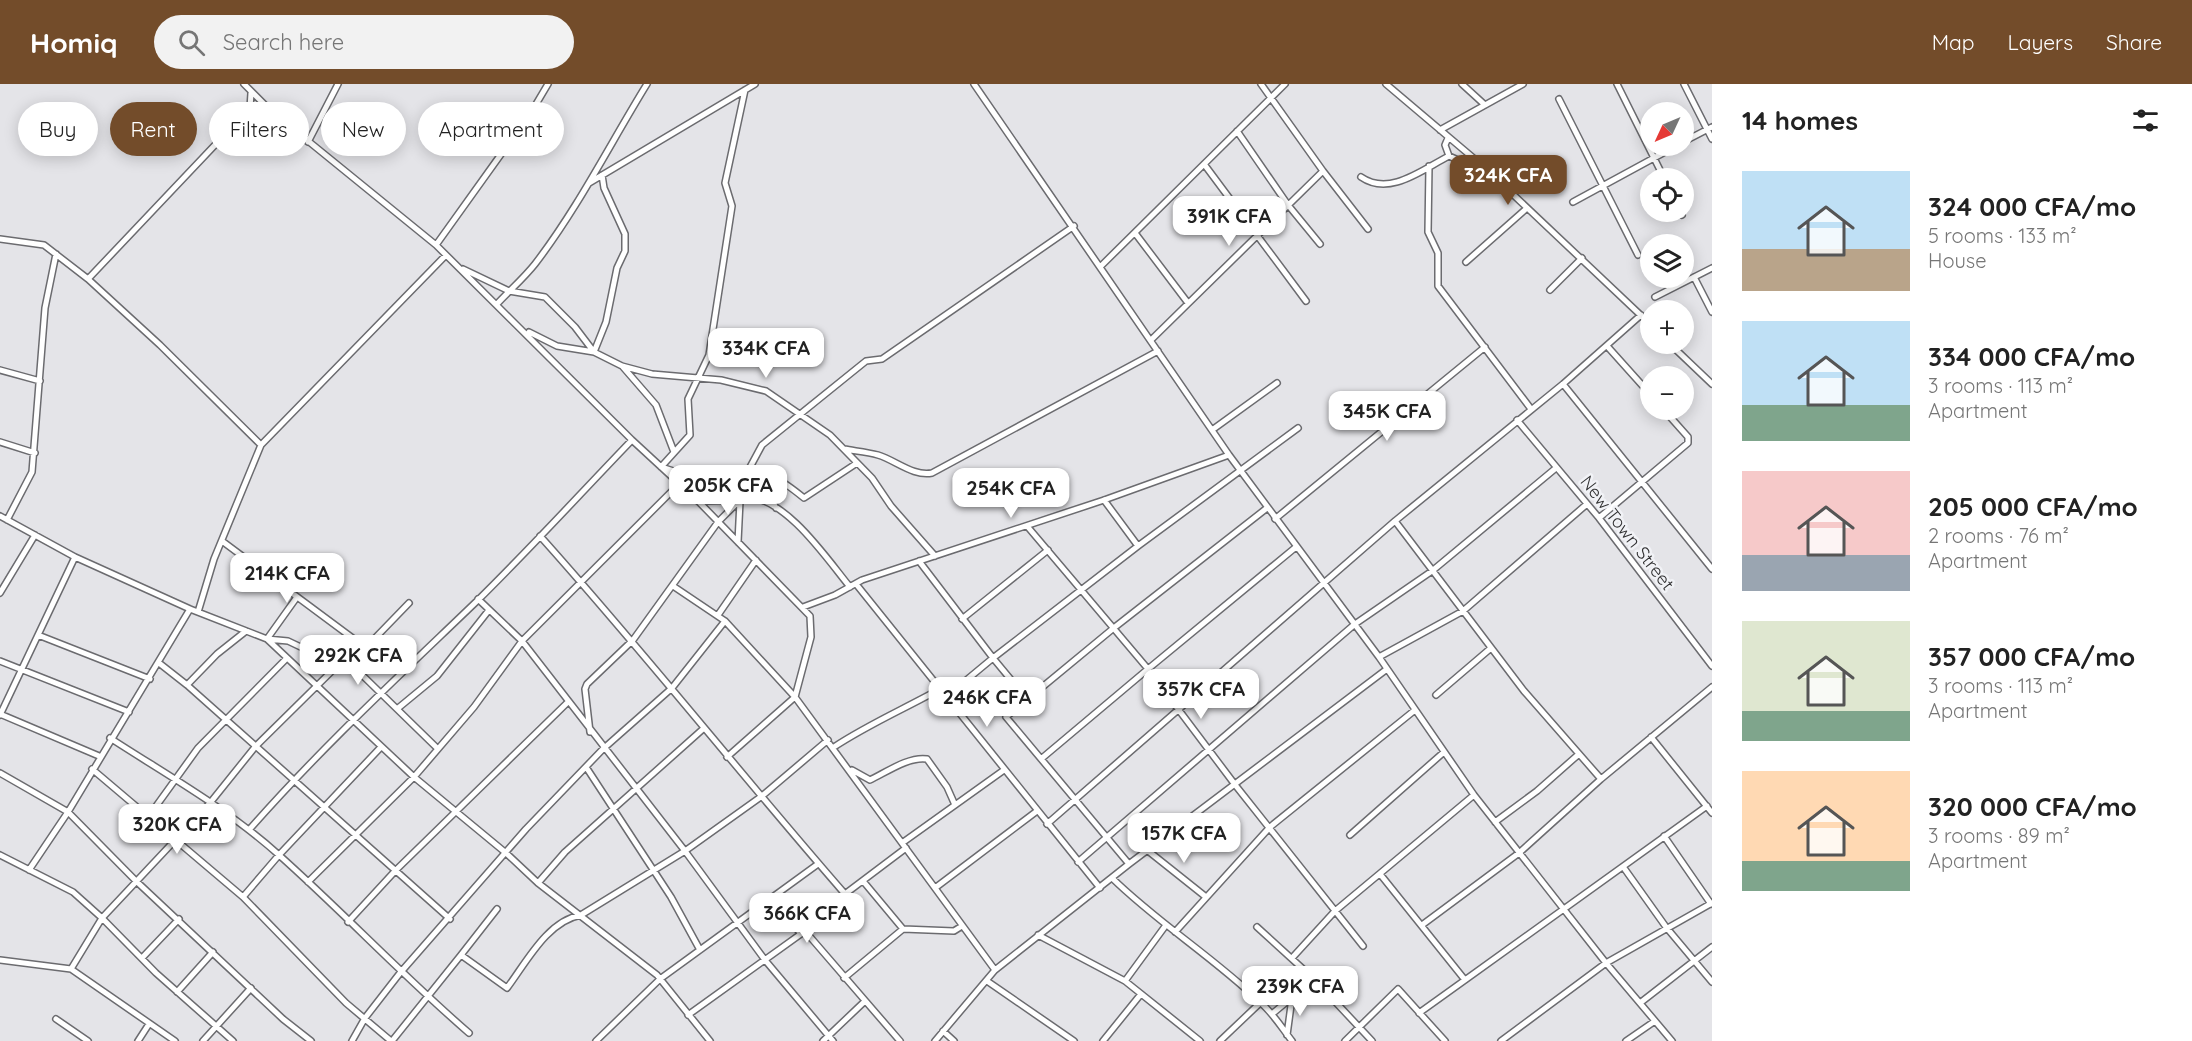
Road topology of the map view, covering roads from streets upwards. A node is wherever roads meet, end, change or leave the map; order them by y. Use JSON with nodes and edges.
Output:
{"nodes":[{"id":1,"x":244,"y":84,"type":"edge"},
{"id":2,"x":338,"y":84,"type":"edge"},
{"id":3,"x":548,"y":84,"type":"edge"},
{"id":4,"x":646,"y":84,"type":"edge"},
{"id":5,"x":755,"y":84,"type":"edge"},
{"id":6,"x":974,"y":84,"type":"edge"},
{"id":7,"x":1261,"y":84,"type":"edge"},
{"id":8,"x":1285,"y":84,"type":"edge"},
{"id":9,"x":1386,"y":84,"type":"edge"},
{"id":10,"x":1398,"y":84,"type":"edge"},
{"id":11,"x":1462,"y":84,"type":"edge"},
{"id":12,"x":1523,"y":84,"type":"edge"},
{"id":13,"x":1617,"y":84,"type":"edge"},
{"id":14,"x":1684,"y":84,"type":"edge"},
{"id":15,"x":1392,"y":89,"type":"junction"},
{"id":16,"x":745,"y":90,"type":"junction"},
{"id":17,"x":251,"y":93,"type":"junction"},
{"id":18,"x":1271,"y":98,"type":"junction"},
{"id":19,"x":1559,"y":99,"type":"dead end"},
{"id":20,"x":261,"y":102,"type":"edge"},
{"id":21,"x":1485,"y":105,"type":"junction"},
{"id":22,"x":1710,"y":128,"type":"edge"},
{"id":23,"x":1440,"y":130,"type":"junction"},
{"id":24,"x":1237,"y":131,"type":"junction"},
{"id":25,"x":1694,"y":136,"type":"edge"},
{"id":26,"x":1448,"y":138,"type":"junction"},
{"id":27,"x":1712,"y":139,"type":"edge"},
{"id":28,"x":309,"y":140,"type":"edge"},
{"id":29,"x":309,"y":143,"type":"edge"},
{"id":30,"x":1449,"y":156,"type":"junction"},
{"id":31,"x":1653,"y":157,"type":"junction"},
{"id":32,"x":1204,"y":165,"type":"junction"},
{"id":33,"x":1429,"y":166,"type":"junction"},
{"id":34,"x":1484,"y":167,"type":"junction"},
{"id":35,"x":1659,"y":168,"type":"edge"},
{"id":36,"x":1323,"y":171,"type":"junction"},
{"id":37,"x":602,"y":175,"type":"junction"},
{"id":38,"x":1361,"y":177,"type":"dead end"},
{"id":39,"x":588,"y":183,"type":"junction"},
{"id":40,"x":1602,"y":184,"type":"junction"},
{"id":41,"x":1573,"y":202,"type":"dead end"},
{"id":42,"x":1288,"y":205,"type":"junction"},
{"id":43,"x":1527,"y":208,"type":"junction"},
{"id":44,"x":1074,"y":226,"type":"junction"},
{"id":45,"x":1368,"y":229,"type":"dead end"},
{"id":46,"x":1135,"y":233,"type":"junction"},
{"id":47,"x":1258,"y":235,"type":"junction"},
{"id":48,"x":0,"y":240,"type":"edge"},
{"id":49,"x":1320,"y":244,"type":"dead end"},
{"id":50,"x":436,"y":245,"type":"junction"},
{"id":51,"x":56,"y":254,"type":"junction"},
{"id":52,"x":446,"y":255,"type":"junction"},
{"id":53,"x":1638,"y":255,"type":"dead end"},
{"id":54,"x":1582,"y":258,"type":"junction"},
{"id":55,"x":1466,"y":262,"type":"dead end"},
{"id":56,"x":1101,"y":266,"type":"junction"},
{"id":57,"x":459,"y":267,"type":"junction"},
{"id":58,"x":1712,"y":268,"type":"edge"},
{"id":59,"x":1694,"y":277,"type":"joint"},
{"id":60,"x":88,"y":279,"type":"junction"},
{"id":61,"x":1673,"y":288,"type":"edge"},
{"id":62,"x":1550,"y":290,"type":"dead end"},
{"id":63,"x":509,"y":291,"type":"junction"},
{"id":64,"x":1655,"y":297,"type":"dead end"},
{"id":65,"x":1306,"y":301,"type":"dead end"},
{"id":66,"x":1188,"y":303,"type":"junction"},
{"id":67,"x":497,"y":304,"type":"junction"},
{"id":68,"x":1712,"y":312,"type":"edge"},
{"id":69,"x":1640,"y":314,"type":"edge"},
{"id":70,"x":1640,"y":316,"type":"edge"},
{"id":71,"x":524,"y":330,"type":"junction"},
{"id":72,"x":1151,"y":340,"type":"junction"},
{"id":73,"x":1607,"y":346,"type":"junction"},
{"id":74,"x":1485,"y":347,"type":"junction"},
{"id":75,"x":1158,"y":351,"type":"junction"},
{"id":76,"x":594,"y":352,"type":"junction"},
{"id":77,"x":1680,"y":354,"type":"edge"},
{"id":78,"x":622,"y":366,"type":"junction"},
{"id":79,"x":0,"y":370,"type":"edge"},
{"id":80,"x":700,"y":377,"type":"junction"},
{"id":81,"x":40,"y":381,"type":"junction"},
{"id":82,"x":1277,"y":383,"type":"dead end"},
{"id":83,"x":1640,"y":383,"type":"edge"},
{"id":84,"x":1563,"y":384,"type":"junction"},
{"id":85,"x":1712,"y":384,"type":"edge"},
{"id":86,"x":1531,"y":409,"type":"junction"},
{"id":87,"x":799,"y":413,"type":"junction"},
{"id":88,"x":1517,"y":420,"type":"junction"},
{"id":89,"x":1673,"y":420,"type":"edge"},
{"id":90,"x":1298,"y":428,"type":"dead end"},
{"id":91,"x":1212,"y":430,"type":"junction"},
{"id":92,"x":632,"y":440,"type":"junction"},
{"id":93,"x":0,"y":441,"type":"edge"},
{"id":94,"x":261,"y":445,"type":"junction"},
{"id":95,"x":843,"y":449,"type":"junction"},
{"id":96,"x":674,"y":452,"type":"junction"},
{"id":97,"x":35,"y":453,"type":"junction"},
{"id":98,"x":1229,"y":454,"type":"junction"},
{"id":99,"x":857,"y":463,"type":"junction"},
{"id":100,"x":661,"y":467,"type":"junction"},
{"id":101,"x":1556,"y":468,"type":"junction"},
{"id":102,"x":1241,"y":471,"type":"junction"},
{"id":103,"x":1642,"y":482,"type":"junction"},
{"id":104,"x":762,"y":483,"type":"junction"},
{"id":105,"x":679,"y":484,"type":"junction"},
{"id":106,"x":741,"y":496,"type":"junction"},
{"id":107,"x":1104,"y":500,"type":"junction"},
{"id":108,"x":698,"y":501,"type":"junction"},
{"id":109,"x":1587,"y":504,"type":"junction"},
{"id":110,"x":776,"y":508,"type":"junction"},
{"id":111,"x":1267,"y":508,"type":"junction"},
{"id":112,"x":0,"y":516,"type":"edge"},
{"id":113,"x":1599,"y":518,"type":"junction"},
{"id":114,"x":1275,"y":519,"type":"junction"},
{"id":115,"x":8,"y":520,"type":"junction"},
{"id":116,"x":1395,"y":521,"type":"junction"},
{"id":117,"x":718,"y":522,"type":"junction"},
{"id":118,"x":1027,"y":526,"type":"junction"},
{"id":119,"x":35,"y":535,"type":"junction"},
{"id":120,"x":540,"y":536,"type":"junction"},
{"id":121,"x":222,"y":541,"type":"junction"},
{"id":122,"x":738,"y":542,"type":"junction"},
{"id":123,"x":1138,"y":546,"type":"junction"},
{"id":124,"x":1296,"y":547,"type":"junction"},
{"id":125,"x":1048,"y":550,"type":"junction"},
{"id":126,"x":75,"y":556,"type":"junction"},
{"id":127,"x":935,"y":556,"type":"junction"},
{"id":128,"x":756,"y":560,"type":"junction"},
{"id":129,"x":919,"y":561,"type":"junction"},
{"id":130,"x":1712,"y":569,"type":"edge"},
{"id":131,"x":1432,"y":571,"type":"junction"},
{"id":132,"x":581,"y":581,"type":"junction"},
{"id":133,"x":1323,"y":584,"type":"junction"},
{"id":134,"x":853,"y":585,"type":"junction"},
{"id":135,"x":673,"y":586,"type":"junction"},
{"id":136,"x":1082,"y":589,"type":"junction"},
{"id":137,"x":0,"y":593,"type":"edge"},
{"id":138,"x":297,"y":597,"type":"junction"},
{"id":139,"x":478,"y":599,"type":"junction"},
{"id":140,"x":410,"y":603,"type":"dead end"},
{"id":141,"x":803,"y":607,"type":"junction"},
{"id":142,"x":190,"y":609,"type":"junction"},
{"id":143,"x":489,"y":610,"type":"junction"},
{"id":144,"x":1463,"y":611,"type":"junction"},
{"id":145,"x":198,"y":612,"type":"junction"},
{"id":146,"x":718,"y":615,"type":"junction"},
{"id":147,"x":962,"y":619,"type":"junction"},
{"id":148,"x":725,"y":621,"type":"junction"},
{"id":149,"x":1355,"y":624,"type":"junction"},
{"id":150,"x":1115,"y":627,"type":"junction"},
{"id":151,"x":246,"y":631,"type":"junction"},
{"id":152,"x":38,"y":635,"type":"junction"},
{"id":153,"x":267,"y":639,"type":"junction"},
{"id":154,"x":633,"y":640,"type":"junction"},
{"id":155,"x":522,"y":641,"type":"junction"},
{"id":156,"x":366,"y":648,"type":"junction"},
{"id":157,"x":1491,"y":648,"type":"junction"},
{"id":158,"x":1379,"y":657,"type":"junction"},
{"id":159,"x":287,"y":658,"type":"junction"},
{"id":160,"x":993,"y":658,"type":"junction"},
{"id":161,"x":0,"y":661,"type":"edge"},
{"id":162,"x":341,"y":662,"type":"junction"},
{"id":163,"x":159,"y":663,"type":"junction"},
{"id":164,"x":349,"y":666,"type":"junction"},
{"id":165,"x":1712,"y":666,"type":"edge"},
{"id":166,"x":22,"y":669,"type":"junction"},
{"id":167,"x":1148,"y":669,"type":"junction"},
{"id":168,"x":1387,"y":669,"type":"junction"},
{"id":169,"x":150,"y":679,"type":"junction"},
{"id":170,"x":187,"y":685,"type":"junction"},
{"id":171,"x":317,"y":687,"type":"junction"},
{"id":172,"x":1712,"y":687,"type":"edge"},
{"id":173,"x":672,"y":688,"type":"junction"},
{"id":174,"x":940,"y":689,"type":"junction"},
{"id":175,"x":380,"y":691,"type":"junction"},
{"id":176,"x":1436,"y":695,"type":"dead end"},
{"id":177,"x":795,"y":697,"type":"junction"},
{"id":178,"x":946,"y":697,"type":"junction"},
{"id":179,"x":1027,"y":699,"type":"junction"},
{"id":180,"x":568,"y":702,"type":"junction"},
{"id":181,"x":397,"y":709,"type":"junction"},
{"id":182,"x":1179,"y":710,"type":"junction"},
{"id":183,"x":1415,"y":710,"type":"junction"},
{"id":184,"x":129,"y":712,"type":"junction"},
{"id":185,"x":0,"y":715,"type":"edge"},
{"id":186,"x":225,"y":720,"type":"junction"},
{"id":187,"x":352,"y":720,"type":"junction"},
{"id":188,"x":703,"y":729,"type":"junction"},
{"id":189,"x":590,"y":732,"type":"junction"},
{"id":190,"x":1651,"y":737,"type":"junction"},
{"id":191,"x":110,"y":738,"type":"junction"},
{"id":192,"x":828,"y":740,"type":"junction"},
{"id":193,"x":255,"y":747,"type":"junction"},
{"id":194,"x":381,"y":747,"type":"junction"},
{"id":195,"x":834,"y":747,"type":"junction"},
{"id":196,"x":438,"y":749,"type":"junction"},
{"id":197,"x":603,"y":749,"type":"junction"},
{"id":198,"x":1210,"y":751,"type":"junction"},
{"id":199,"x":1444,"y":752,"type":"junction"},
{"id":200,"x":1579,"y":754,"type":"junction"},
{"id":201,"x":99,"y":756,"type":"junction"},
{"id":202,"x":727,"y":757,"type":"junction"},
{"id":203,"x":1041,"y":759,"type":"junction"},
{"id":204,"x":586,"y":767,"type":"junction"},
{"id":205,"x":92,"y":769,"type":"junction"},
{"id":206,"x":850,"y":769,"type":"junction"},
{"id":207,"x":1004,"y":770,"type":"junction"},
{"id":208,"x":0,"y":773,"type":"edge"},
{"id":209,"x":414,"y":777,"type":"junction"},
{"id":210,"x":174,"y":779,"type":"junction"},
{"id":211,"x":1601,"y":779,"type":"junction"},
{"id":212,"x":292,"y":781,"type":"junction"},
{"id":213,"x":1236,"y":786,"type":"junction"},
{"id":214,"x":634,"y":788,"type":"junction"},
{"id":215,"x":1474,"y":795,"type":"junction"},
{"id":216,"x":762,"y":796,"type":"junction"},
{"id":217,"x":1074,"y":799,"type":"junction"},
{"id":218,"x":210,"y":803,"type":"junction"},
{"id":219,"x":955,"y":805,"type":"junction"},
{"id":220,"x":1707,"y":806,"type":"junction"},
{"id":221,"x":614,"y":807,"type":"junction"},
{"id":222,"x":323,"y":809,"type":"junction"},
{"id":223,"x":1037,"y":811,"type":"junction"},
{"id":224,"x":68,"y":812,"type":"junction"},
{"id":225,"x":457,"y":813,"type":"junction"},
{"id":226,"x":1712,"y":813,"type":"edge"},
{"id":227,"x":149,"y":816,"type":"junction"},
{"id":228,"x":1495,"y":822,"type":"junction"},
{"id":229,"x":1047,"y":824,"type":"junction"},
{"id":230,"x":1270,"y":827,"type":"junction"},
{"id":231,"x":249,"y":830,"type":"junction"},
{"id":232,"x":354,"y":835,"type":"junction"},
{"id":233,"x":1350,"y":835,"type":"dead end"},
{"id":234,"x":1664,"y":836,"type":"junction"},
{"id":235,"x":1107,"y":838,"type":"junction"},
{"id":236,"x":177,"y":839,"type":"junction"},
{"id":237,"x":904,"y":845,"type":"junction"},
{"id":238,"x":1148,"y":850,"type":"junction"},
{"id":239,"x":685,"y":851,"type":"junction"},
{"id":240,"x":507,"y":852,"type":"junction"},
{"id":241,"x":1519,"y":854,"type":"junction"},
{"id":242,"x":0,"y":855,"type":"edge"},
{"id":243,"x":279,"y":855,"type":"junction"},
{"id":244,"x":1078,"y":862,"type":"junction"},
{"id":245,"x":818,"y":864,"type":"junction"},
{"id":246,"x":1129,"y":864,"type":"junction"},
{"id":247,"x":1624,"y":868,"type":"junction"},
{"id":248,"x":29,"y":870,"type":"junction"},
{"id":249,"x":396,"y":870,"type":"junction"},
{"id":250,"x":653,"y":871,"type":"junction"},
{"id":251,"x":1380,"y":874,"type":"junction"},
{"id":252,"x":1112,"y":878,"type":"junction"},
{"id":253,"x":136,"y":881,"type":"junction"},
{"id":254,"x":863,"y":881,"type":"junction"},
{"id":255,"x":308,"y":882,"type":"junction"},
{"id":256,"x":538,"y":882,"type":"junction"},
{"id":257,"x":935,"y":888,"type":"junction"},
{"id":258,"x":1100,"y":888,"type":"junction"},
{"id":259,"x":845,"y":894,"type":"junction"},
{"id":260,"x":243,"y":897,"type":"junction"},
{"id":261,"x":1206,"y":897,"type":"junction"},
{"id":262,"x":772,"y":899,"type":"junction"},
{"id":263,"x":1711,"y":903,"type":"edge"},
{"id":264,"x":497,"y":909,"type":"dead end"},
{"id":265,"x":1564,"y":909,"type":"junction"},
{"id":266,"x":1335,"y":911,"type":"junction"},
{"id":267,"x":581,"y":915,"type":"junction"},
{"id":268,"x":102,"y":918,"type":"junction"},
{"id":269,"x":179,"y":919,"type":"junction"},
{"id":270,"x":450,"y":919,"type":"junction"},
{"id":271,"x":348,"y":922,"type":"junction"},
{"id":272,"x":738,"y":922,"type":"junction"},
{"id":273,"x":1166,"y":925,"type":"junction"},
{"id":274,"x":1422,"y":925,"type":"junction"},
{"id":275,"x":962,"y":926,"type":"junction"},
{"id":276,"x":1257,"y":927,"type":"dead end"},
{"id":277,"x":1666,"y":927,"type":"junction"},
{"id":278,"x":903,"y":929,"type":"junction"},
{"id":279,"x":1176,"y":932,"type":"junction"},
{"id":280,"x":803,"y":933,"type":"junction"},
{"id":281,"x":1038,"y":935,"type":"junction"},
{"id":282,"x":1363,"y":946,"type":"dead end"},
{"id":283,"x":1712,"y":947,"type":"edge"},
{"id":284,"x":700,"y":950,"type":"junction"},
{"id":285,"x":213,"y":952,"type":"junction"},
{"id":286,"x":461,"y":955,"type":"junction"},
{"id":287,"x":142,"y":958,"type":"junction"},
{"id":288,"x":1293,"y":958,"type":"junction"},
{"id":289,"x":0,"y":960,"type":"edge"},
{"id":290,"x":765,"y":960,"type":"junction"},
{"id":291,"x":1695,"y":960,"type":"junction"},
{"id":292,"x":1606,"y":963,"type":"junction"},
{"id":293,"x":71,"y":969,"type":"junction"},
{"id":294,"x":995,"y":970,"type":"junction"},
{"id":295,"x":400,"y":973,"type":"junction"},
{"id":296,"x":844,"y":978,"type":"junction"},
{"id":297,"x":660,"y":979,"type":"junction"},
{"id":298,"x":1314,"y":979,"type":"junction"},
{"id":299,"x":1464,"y":980,"type":"junction"},
{"id":300,"x":987,"y":981,"type":"junction"},
{"id":301,"x":1125,"y":981,"type":"junction"},
{"id":302,"x":1712,"y":982,"type":"edge"},
{"id":303,"x":251,"y":988,"type":"junction"},
{"id":304,"x":177,"y":992,"type":"junction"},
{"id":305,"x":1142,"y":994,"type":"junction"},
{"id":306,"x":1292,"y":996,"type":"junction"},
{"id":307,"x":428,"y":998,"type":"junction"},
{"id":308,"x":864,"y":1002,"type":"junction"},
{"id":309,"x":1261,"y":1002,"type":"junction"},
{"id":310,"x":1640,"y":1003,"type":"junction"},
{"id":311,"x":1419,"y":1013,"type":"junction"},
{"id":312,"x":1272,"y":1014,"type":"junction"},
{"id":313,"x":688,"y":1015,"type":"junction"},
{"id":314,"x":56,"y":1018,"type":"dead end"},
{"id":315,"x":365,"y":1018,"type":"junction"},
{"id":316,"x":1655,"y":1020,"type":"junction"},
{"id":317,"x":149,"y":1024,"type":"junction"},
{"id":318,"x":214,"y":1026,"type":"junction"},
{"id":319,"x":1358,"y":1028,"type":"junction"},
{"id":320,"x":943,"y":1031,"type":"junction"},
{"id":321,"x":469,"y":1033,"type":"dead end"},
{"id":322,"x":1287,"y":1035,"type":"junction"},
{"id":323,"x":828,"y":1040,"type":"edge"},
{"id":324,"x":1506,"y":1040,"type":"edge"},
{"id":325,"x":88,"y":1041,"type":"edge"},
{"id":326,"x":138,"y":1041,"type":"edge"},
{"id":327,"x":175,"y":1041,"type":"edge"},
{"id":328,"x":203,"y":1041,"type":"edge"},
{"id":329,"x":233,"y":1041,"type":"edge"},
{"id":330,"x":311,"y":1041,"type":"edge"},
{"id":331,"x":352,"y":1041,"type":"edge"},
{"id":332,"x":392,"y":1041,"type":"edge"},
{"id":333,"x":596,"y":1041,"type":"edge"},
{"id":334,"x":710,"y":1041,"type":"edge"},
{"id":335,"x":900,"y":1041,"type":"edge"},
{"id":336,"x":935,"y":1041,"type":"edge"},
{"id":337,"x":954,"y":1041,"type":"edge"},
{"id":338,"x":1074,"y":1041,"type":"edge"},
{"id":339,"x":1103,"y":1041,"type":"edge"},
{"id":340,"x":1200,"y":1041,"type":"edge"},
{"id":341,"x":1220,"y":1041,"type":"edge"},
{"id":342,"x":1292,"y":1041,"type":"edge"},
{"id":343,"x":1345,"y":1041,"type":"edge"},
{"id":344,"x":1372,"y":1041,"type":"edge"},
{"id":345,"x":1445,"y":1041,"type":"edge"},
{"id":346,"x":1626,"y":1041,"type":"edge"},
{"id":347,"x":1672,"y":1041,"type":"edge"}],
"edges":[{"from":1,"to":17,"type":"street"},
{"from":2,"to":28,"type":"street"},
{"from":3,"to":50,"type":"street"},
{"from":4,"to":39,"type":"street"},
{"from":5,"to":16,"type":"street"},
{"from":6,"to":44,"type":"street"},
{"from":7,"to":18,"type":"street"},
{"from":8,"to":18,"type":"street"},
{"from":9,"to":15,"type":"street"},
{"from":10,"to":15,"type":"street"},
{"from":11,"to":21,"type":"street"},
{"from":12,"to":21,"type":"street"},
{"from":13,"to":31,"type":"street"},
{"from":14,"to":22,"type":"street"},
{"from":15,"to":23,"type":"street"},
{"from":16,"to":37,"type":"street"},
{"from":16,"to":80,"type":"street"},
{"from":17,"to":20,"type":"street"},
{"from":17,"to":60,"type":"street"},
{"from":18,"to":24,"type":"street"},
{"from":18,"to":36,"type":"street"},
{"from":19,"to":40,"type":"street"},
{"from":21,"to":23,"type":"street"},
{"from":22,"to":25,"type":"street"},
{"from":22,"to":27,"type":"street"},
{"from":23,"to":26,"type":"street"},
{"from":24,"to":32,"type":"street"},
{"from":24,"to":42,"type":"street"},
{"from":26,"to":30,"type":"street"},
{"from":26,"to":34,"type":"street"},
{"from":29,"to":50,"type":"street"},
{"from":30,"to":33,"type":"street"},
{"from":30,"to":34,"type":"street"},
{"from":31,"to":35,"type":"street"},
{"from":31,"to":40,"type":"street"},
{"from":32,"to":46,"type":"street"},
{"from":32,"to":47,"type":"street"},
{"from":33,"to":38,"type":"street"},
{"from":33,"to":74,"type":"street"},
{"from":34,"to":43,"type":"street"},
{"from":36,"to":42,"type":"street"},
{"from":36,"to":45,"type":"street"},
{"from":37,"to":39,"type":"street"},
{"from":37,"to":76,"type":"street"},
{"from":39,"to":63,"type":"street"},
{"from":40,"to":41,"type":"street"},
{"from":40,"to":53,"type":"street"},
{"from":42,"to":47,"type":"street"},
{"from":42,"to":49,"type":"street"},
{"from":43,"to":54,"type":"street"},
{"from":43,"to":55,"type":"street"},
{"from":44,"to":56,"type":"street"},
{"from":44,"to":87,"type":"street"},
{"from":46,"to":56,"type":"street"},
{"from":46,"to":66,"type":"street"},
{"from":47,"to":65,"type":"street"},
{"from":47,"to":66,"type":"street"},
{"from":48,"to":51,"type":"street"},
{"from":50,"to":52,"type":"street"},
{"from":51,"to":60,"type":"street"},
{"from":51,"to":81,"type":"street"},
{"from":52,"to":57,"type":"street"},
{"from":52,"to":94,"type":"street"},
{"from":54,"to":62,"type":"street"},
{"from":54,"to":69,"type":"street"},
{"from":56,"to":72,"type":"street"},
{"from":57,"to":63,"type":"street"},
{"from":57,"to":67,"type":"street"},
{"from":58,"to":59,"type":"street"},
{"from":59,"to":68,"type":"street"},
{"from":60,"to":94,"type":"street"},
{"from":61,"to":64,"type":"street"},
{"from":63,"to":67,"type":"street"},
{"from":63,"to":76,"type":"street"},
{"from":66,"to":72,"type":"street"},
{"from":67,"to":71,"type":"street"},
{"from":70,"to":73,"type":"street"},
{"from":71,"to":76,"type":"street"},
{"from":71,"to":92,"type":"street"},
{"from":72,"to":75,"type":"street"},
{"from":73,"to":83,"type":"street"},
{"from":73,"to":84,"type":"street"},
{"from":74,"to":86,"type":"street"},
{"from":74,"to":114,"type":"street"},
{"from":75,"to":91,"type":"street"},
{"from":75,"to":95,"type":"street"},
{"from":76,"to":78,"type":"street"},
{"from":77,"to":85,"type":"street"},
{"from":78,"to":80,"type":"street"},
{"from":78,"to":96,"type":"street"},
{"from":79,"to":81,"type":"street"},
{"from":80,"to":87,"type":"street"},
{"from":80,"to":96,"type":"street"},
{"from":81,"to":97,"type":"street"},
{"from":82,"to":91,"type":"street"},
{"from":84,"to":86,"type":"street"},
{"from":84,"to":103,"type":"street"},
{"from":86,"to":88,"type":"street"},
{"from":87,"to":95,"type":"street"},
{"from":87,"to":106,"type":"street"},
{"from":88,"to":101,"type":"street","name":"New Town Street"},
{"from":88,"to":116,"type":"street"},
{"from":89,"to":103,"type":"street"},
{"from":90,"to":102,"type":"street"},
{"from":91,"to":98,"type":"street"},
{"from":92,"to":100,"type":"street"},
{"from":92,"to":120,"type":"street"},
{"from":93,"to":97,"type":"street"},
{"from":94,"to":121,"type":"street"},
{"from":95,"to":99,"type":"street"},
{"from":96,"to":100,"type":"street"},
{"from":97,"to":115,"type":"street"},
{"from":98,"to":102,"type":"street"},
{"from":98,"to":107,"type":"street"},
{"from":99,"to":104,"type":"street"},
{"from":99,"to":127,"type":"street"},
{"from":100,"to":105,"type":"street"},
{"from":100,"to":106,"type":"street"},
{"from":101,"to":109,"type":"street","name":"New Town Street"},
{"from":101,"to":131,"type":"street"},
{"from":102,"to":111,"type":"street"},
{"from":102,"to":123,"type":"street"},
{"from":103,"to":113,"type":"street"},
{"from":103,"to":130,"type":"street"},
{"from":104,"to":106,"type":"street"},
{"from":104,"to":110,"type":"street"},
{"from":105,"to":108,"type":"street"},
{"from":105,"to":132,"type":"street"},
{"from":106,"to":108,"type":"street"},
{"from":106,"to":110,"type":"street"},
{"from":106,"to":117,"type":"street"},
{"from":106,"to":122,"type":"street"},
{"from":107,"to":118,"type":"street"},
{"from":107,"to":123,"type":"street"},
{"from":108,"to":117,"type":"street"},
{"from":109,"to":113,"type":"street","name":"New Town Street"},
{"from":109,"to":144,"type":"street"},
{"from":110,"to":134,"type":"street"},
{"from":111,"to":114,"type":"street"},
{"from":111,"to":150,"type":"street"},
{"from":112,"to":115,"type":"street"},
{"from":113,"to":165,"type":"street","name":"New Town Street"},
{"from":114,"to":124,"type":"street"},
{"from":115,"to":119,"type":"street"},
{"from":116,"to":131,"type":"street"},
{"from":116,"to":133,"type":"street"},
{"from":117,"to":122,"type":"street"},
{"from":117,"to":135,"type":"street"},
{"from":118,"to":125,"type":"street"},
{"from":118,"to":127,"type":"street"},
{"from":119,"to":126,"type":"street"},
{"from":119,"to":137,"type":"street"},
{"from":120,"to":132,"type":"street"},
{"from":120,"to":139,"type":"street"},
{"from":121,"to":138,"type":"street"},
{"from":121,"to":145,"type":"street"},
{"from":122,"to":128,"type":"street"},
{"from":123,"to":136,"type":"street"},
{"from":124,"to":133,"type":"street"},
{"from":124,"to":167,"type":"street"},
{"from":125,"to":136,"type":"street"},
{"from":125,"to":147,"type":"street"},
{"from":126,"to":142,"type":"street"},
{"from":126,"to":152,"type":"street"},
{"from":127,"to":129,"type":"street"},
{"from":128,"to":141,"type":"street"},
{"from":128,"to":146,"type":"street"},
{"from":129,"to":134,"type":"street"},
{"from":129,"to":147,"type":"street"},
{"from":131,"to":144,"type":"street"},
{"from":131,"to":149,"type":"street"},
{"from":132,"to":154,"type":"street"},
{"from":132,"to":155,"type":"street"},
{"from":133,"to":149,"type":"street"},
{"from":133,"to":182,"type":"street"},
{"from":134,"to":141,"type":"street"},
{"from":134,"to":174,"type":"street"},
{"from":135,"to":146,"type":"street"},
{"from":135,"to":154,"type":"street"},
{"from":136,"to":150,"type":"street"},
{"from":136,"to":160,"type":"street"},
{"from":138,"to":153,"type":"street"},
{"from":138,"to":156,"type":"street"},
{"from":139,"to":143,"type":"street"},
{"from":139,"to":175,"type":"street"},
{"from":140,"to":156,"type":"street"},
{"from":141,"to":177,"type":"street"},
{"from":142,"to":145,"type":"street"},
{"from":142,"to":163,"type":"street"},
{"from":143,"to":155,"type":"street"},
{"from":143,"to":181,"type":"street"},
{"from":144,"to":157,"type":"street"},
{"from":144,"to":158,"type":"street"},
{"from":145,"to":151,"type":"street"},
{"from":146,"to":148,"type":"street"},
{"from":147,"to":160,"type":"street"},
{"from":148,"to":173,"type":"street"},
{"from":148,"to":177,"type":"street"},
{"from":149,"to":158,"type":"street"},
{"from":149,"to":198,"type":"street"},
{"from":150,"to":167,"type":"street"},
{"from":150,"to":179,"type":"street"},
{"from":151,"to":153,"type":"street"},
{"from":151,"to":170,"type":"street"},
{"from":152,"to":166,"type":"street"},
{"from":152,"to":169,"type":"street"},
{"from":153,"to":159,"type":"street"},
{"from":153,"to":162,"type":"street"},
{"from":154,"to":173,"type":"street"},
{"from":154,"to":189,"type":"street"},
{"from":155,"to":180,"type":"street"},
{"from":155,"to":196,"type":"street"},
{"from":156,"to":164,"type":"street"},
{"from":157,"to":176,"type":"street"},
{"from":157,"to":200,"type":"street"},
{"from":158,"to":168,"type":"street"},
{"from":159,"to":171,"type":"street"},
{"from":159,"to":186,"type":"street"},
{"from":160,"to":178,"type":"street"},
{"from":160,"to":179,"type":"street"},
{"from":161,"to":166,"type":"street"},
{"from":162,"to":164,"type":"street"},
{"from":162,"to":171,"type":"street"},
{"from":163,"to":169,"type":"street"},
{"from":163,"to":170,"type":"street"},
{"from":164,"to":175,"type":"street"},
{"from":166,"to":184,"type":"street"},
{"from":166,"to":185,"type":"street"},
{"from":167,"to":182,"type":"street"},
{"from":167,"to":203,"type":"street"},
{"from":168,"to":183,"type":"street"},
{"from":168,"to":213,"type":"street"},
{"from":169,"to":184,"type":"street"},
{"from":170,"to":186,"type":"street"},
{"from":171,"to":187,"type":"street"},
{"from":171,"to":193,"type":"street"},
{"from":172,"to":190,"type":"street"},
{"from":173,"to":188,"type":"street"},
{"from":173,"to":197,"type":"street"},
{"from":174,"to":178,"type":"street"},
{"from":174,"to":195,"type":"street"},
{"from":175,"to":181,"type":"street"},
{"from":175,"to":187,"type":"street"},
{"from":177,"to":192,"type":"street"},
{"from":177,"to":202,"type":"street"},
{"from":178,"to":207,"type":"street"},
{"from":179,"to":203,"type":"street"},
{"from":180,"to":189,"type":"street"},
{"from":180,"to":225,"type":"street"},
{"from":181,"to":196,"type":"street"},
{"from":182,"to":198,"type":"street"},
{"from":182,"to":217,"type":"street"},
{"from":183,"to":199,"type":"street"},
{"from":183,"to":230,"type":"street"},
{"from":184,"to":191,"type":"street"},
{"from":185,"to":201,"type":"street"},
{"from":186,"to":193,"type":"street"},
{"from":186,"to":210,"type":"street"},
{"from":187,"to":194,"type":"street"},
{"from":187,"to":212,"type":"street"},
{"from":188,"to":202,"type":"street"},
{"from":188,"to":214,"type":"street"},
{"from":189,"to":197,"type":"street"},
{"from":190,"to":211,"type":"street"},
{"from":190,"to":220,"type":"street"},
{"from":191,"to":201,"type":"street"},
{"from":191,"to":210,"type":"street"},
{"from":192,"to":195,"type":"street"},
{"from":192,"to":216,"type":"street"},
{"from":193,"to":212,"type":"street"},
{"from":193,"to":218,"type":"street"},
{"from":194,"to":209,"type":"street"},
{"from":194,"to":222,"type":"street"},
{"from":195,"to":206,"type":"street"},
{"from":196,"to":209,"type":"street"},
{"from":197,"to":204,"type":"street"},
{"from":197,"to":214,"type":"street"},
{"from":198,"to":213,"type":"street"},
{"from":198,"to":235,"type":"street"},
{"from":199,"to":215,"type":"street"},
{"from":199,"to":233,"type":"street"},
{"from":200,"to":211,"type":"street"},
{"from":200,"to":228,"type":"street"},
{"from":201,"to":205,"type":"street"},
{"from":202,"to":216,"type":"street"},
{"from":203,"to":217,"type":"street"},
{"from":204,"to":221,"type":"street"},
{"from":204,"to":240,"type":"street"},
{"from":205,"to":224,"type":"street"},
{"from":205,"to":227,"type":"street"},
{"from":206,"to":219,"type":"street"},
{"from":206,"to":237,"type":"street"},
{"from":207,"to":219,"type":"street"},
{"from":207,"to":223,"type":"street"},
{"from":208,"to":224,"type":"street"},
{"from":209,"to":225,"type":"street"},
{"from":209,"to":232,"type":"street"},
{"from":210,"to":218,"type":"street"},
{"from":210,"to":227,"type":"street"},
{"from":211,"to":241,"type":"street"},
{"from":212,"to":222,"type":"street"},
{"from":212,"to":231,"type":"street"},
{"from":213,"to":230,"type":"street"},
{"from":213,"to":238,"type":"street"},
{"from":214,"to":221,"type":"street"},
{"from":214,"to":239,"type":"street"},
{"from":215,"to":228,"type":"street"},
{"from":215,"to":251,"type":"street"},
{"from":216,"to":239,"type":"street"},
{"from":216,"to":245,"type":"street"},
{"from":217,"to":229,"type":"street"},
{"from":217,"to":235,"type":"street"},
{"from":218,"to":231,"type":"street"},
{"from":218,"to":236,"type":"street"},
{"from":219,"to":237,"type":"street"},
{"from":220,"to":226,"type":"street"},
{"from":220,"to":234,"type":"street"},
{"from":221,"to":250,"type":"street"},
{"from":221,"to":256,"type":"street"},
{"from":222,"to":232,"type":"street"},
{"from":222,"to":243,"type":"street"},
{"from":223,"to":229,"type":"street"},
{"from":223,"to":257,"type":"street"},
{"from":224,"to":248,"type":"street"},
{"from":224,"to":253,"type":"street"},
{"from":225,"to":240,"type":"street"},
{"from":225,"to":249,"type":"street"},
{"from":227,"to":236,"type":"street"},
{"from":228,"to":241,"type":"street"},
{"from":229,"to":244,"type":"street"},
{"from":230,"to":261,"type":"street"},
{"from":230,"to":266,"type":"street"},
{"from":231,"to":243,"type":"street"},
{"from":232,"to":249,"type":"street"},
{"from":232,"to":255,"type":"street"},
{"from":234,"to":247,"type":"street"},
{"from":234,"to":263,"type":"street"},
{"from":235,"to":244,"type":"street"},
{"from":235,"to":246,"type":"street"},
{"from":236,"to":253,"type":"street"},
{"from":236,"to":260,"type":"street"},
{"from":237,"to":254,"type":"street"},
{"from":237,"to":257,"type":"street"},
{"from":238,"to":246,"type":"street"},
{"from":238,"to":261,"type":"street"},
{"from":239,"to":250,"type":"street"},
{"from":239,"to":272,"type":"street"},
{"from":240,"to":256,"type":"street"},
{"from":240,"to":270,"type":"street"},
{"from":241,"to":265,"type":"street"},
{"from":241,"to":274,"type":"street"},
{"from":242,"to":248,"type":"street"},
{"from":243,"to":255,"type":"street"},
{"from":243,"to":260,"type":"street"},
{"from":244,"to":258,"type":"street"},
{"from":245,"to":259,"type":"street"},
{"from":245,"to":262,"type":"street"},
{"from":246,"to":252,"type":"street"},
{"from":247,"to":265,"type":"street"},
{"from":247,"to":277,"type":"street"},
{"from":248,"to":268,"type":"street"},
{"from":249,"to":270,"type":"street"},
{"from":249,"to":271,"type":"street"},
{"from":250,"to":267,"type":"street"},
{"from":250,"to":284,"type":"street"},
{"from":251,"to":266,"type":"street"},
{"from":251,"to":274,"type":"street"},
{"from":252,"to":258,"type":"street"},
{"from":252,"to":273,"type":"street"},
{"from":253,"to":268,"type":"street"},
{"from":253,"to":269,"type":"street"},
{"from":254,"to":259,"type":"street"},
{"from":254,"to":278,"type":"street"},
{"from":255,"to":271,"type":"street"},
{"from":256,"to":267,"type":"street"},
{"from":257,"to":275,"type":"street"},
{"from":258,"to":281,"type":"street"},
{"from":259,"to":280,"type":"street"},
{"from":260,"to":315,"type":"street"},
{"from":261,"to":279,"type":"street"},
{"from":262,"to":272,"type":"street"},
{"from":262,"to":280,"type":"street"},
{"from":263,"to":277,"type":"street"},
{"from":264,"to":286,"type":"street"},
{"from":265,"to":292,"type":"street"},
{"from":265,"to":299,"type":"street"},
{"from":266,"to":282,"type":"street"},
{"from":266,"to":288,"type":"street"},
{"from":267,"to":286,"type":"street"},
{"from":267,"to":297,"type":"street"},
{"from":268,"to":287,"type":"street"},
{"from":268,"to":293,"type":"street"},
{"from":269,"to":285,"type":"street"},
{"from":269,"to":287,"type":"street"},
{"from":270,"to":295,"type":"street"},
{"from":271,"to":295,"type":"street"},
{"from":272,"to":284,"type":"street"},
{"from":272,"to":290,"type":"street"},
{"from":273,"to":279,"type":"street"},
{"from":273,"to":301,"type":"street"},
{"from":274,"to":299,"type":"street"},
{"from":275,"to":278,"type":"street"},
{"from":275,"to":294,"type":"street"},
{"from":276,"to":288,"type":"street"},
{"from":277,"to":291,"type":"street"},
{"from":277,"to":292,"type":"street"},
{"from":278,"to":296,"type":"street"},
{"from":279,"to":309,"type":"street"},
{"from":280,"to":290,"type":"street"},
{"from":280,"to":296,"type":"street"},
{"from":281,"to":294,"type":"street"},
{"from":281,"to":301,"type":"street"},
{"from":283,"to":291,"type":"street"},
{"from":284,"to":297,"type":"street"},
{"from":285,"to":303,"type":"street"},
{"from":285,"to":304,"type":"street"},
{"from":286,"to":307,"type":"street"},
{"from":287,"to":304,"type":"street"},
{"from":288,"to":298,"type":"street"},
{"from":289,"to":293,"type":"street"},
{"from":290,"to":313,"type":"street"},
{"from":290,"to":323,"type":"street"},
{"from":291,"to":302,"type":"street"},
{"from":291,"to":310,"type":"street"},
{"from":292,"to":310,"type":"street"},
{"from":292,"to":324,"type":"street"},
{"from":293,"to":317,"type":"street"},
{"from":294,"to":300,"type":"street"},
{"from":295,"to":307,"type":"street"},
{"from":295,"to":315,"type":"street"},
{"from":296,"to":308,"type":"street"},
{"from":297,"to":313,"type":"street"},
{"from":297,"to":333,"type":"street"},
{"from":298,"to":306,"type":"street"},
{"from":298,"to":319,"type":"street"},
{"from":299,"to":311,"type":"street"},
{"from":300,"to":320,"type":"street"},
{"from":300,"to":338,"type":"street"},
{"from":301,"to":305,"type":"street"},
{"from":303,"to":318,"type":"street"},
{"from":303,"to":330,"type":"street"},
{"from":304,"to":318,"type":"street"},
{"from":305,"to":339,"type":"street"},
{"from":305,"to":340,"type":"street"},
{"from":306,"to":312,"type":"street"},
{"from":306,"to":322,"type":"street"},
{"from":307,"to":321,"type":"street"},
{"from":307,"to":332,"type":"street"},
{"from":308,"to":323,"type":"street"},
{"from":308,"to":335,"type":"street"},
{"from":309,"to":312,"type":"street"},
{"from":309,"to":341,"type":"street"},
{"from":310,"to":316,"type":"street"},
{"from":311,"to":319,"type":"street"},
{"from":311,"to":345,"type":"street"},
{"from":312,"to":322,"type":"street"},
{"from":313,"to":334,"type":"street"},
{"from":314,"to":325,"type":"street"},
{"from":315,"to":331,"type":"street"},
{"from":315,"to":332,"type":"street"},
{"from":316,"to":346,"type":"street"},
{"from":316,"to":347,"type":"street"},
{"from":317,"to":326,"type":"street"},
{"from":317,"to":327,"type":"street"},
{"from":318,"to":328,"type":"street"},
{"from":318,"to":329,"type":"street"},
{"from":319,"to":343,"type":"street"},
{"from":319,"to":344,"type":"street"},
{"from":320,"to":336,"type":"street"},
{"from":320,"to":337,"type":"street"},
{"from":322,"to":342,"type":"street"}]}
